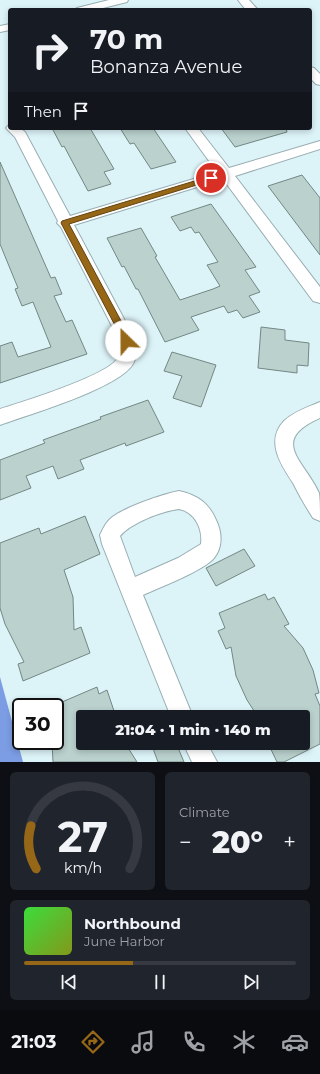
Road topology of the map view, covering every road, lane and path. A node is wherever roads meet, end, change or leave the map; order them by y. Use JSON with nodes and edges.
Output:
{"nodes":[{"id":1,"x":123,"y":0,"type":"edge"},
{"id":2,"x":243,"y":0,"type":"edge"},
{"id":3,"x":100,"y":8,"type":"edge"},
{"id":4,"x":250,"y":8,"type":"edge"},
{"id":5,"x":312,"y":73,"type":"edge"},
{"id":6,"x":320,"y":81,"type":"edge"},
{"id":7,"x":14,"y":130,"type":"edge"},
{"id":8,"x":193,"y":130,"type":"edge"},
{"id":9,"x":320,"y":145,"type":"edge"},
{"id":10,"x":226,"y":174,"type":"junction"},
{"id":11,"x":64,"y":223,"type":"junction"},
{"id":12,"x":319,"y":297,"type":"dead end"},
{"id":13,"x":320,"y":410,"type":"edge"},
{"id":14,"x":0,"y":417,"type":"edge"},
{"id":15,"x":320,"y":512,"type":"edge"},
{"id":16,"x":132,"y":589,"type":"junction"},
{"id":17,"x":179,"y":710,"type":"edge"},
{"id":18,"x":198,"y":750,"type":"edge"},
{"id":19,"x":205,"y":762,"type":"edge"}],
"edges":[{"from":1,"to":3,"type":"street"},
{"from":2,"to":4,"type":"street"},
{"from":5,"to":6,"type":"street"},
{"from":7,"to":11,"type":"street"},
{"from":8,"to":10,"type":"street"},
{"from":9,"to":10,"type":"street"},
{"from":10,"to":11,"type":"street"},
{"from":10,"to":12,"type":"street"},
{"from":11,"to":14,"type":"street"},
{"from":13,"to":15,"type":"street"},
{"from":16,"to":16,"type":"street"},
{"from":16,"to":17,"type":"street"},
{"from":18,"to":19,"type":"street"}]}
